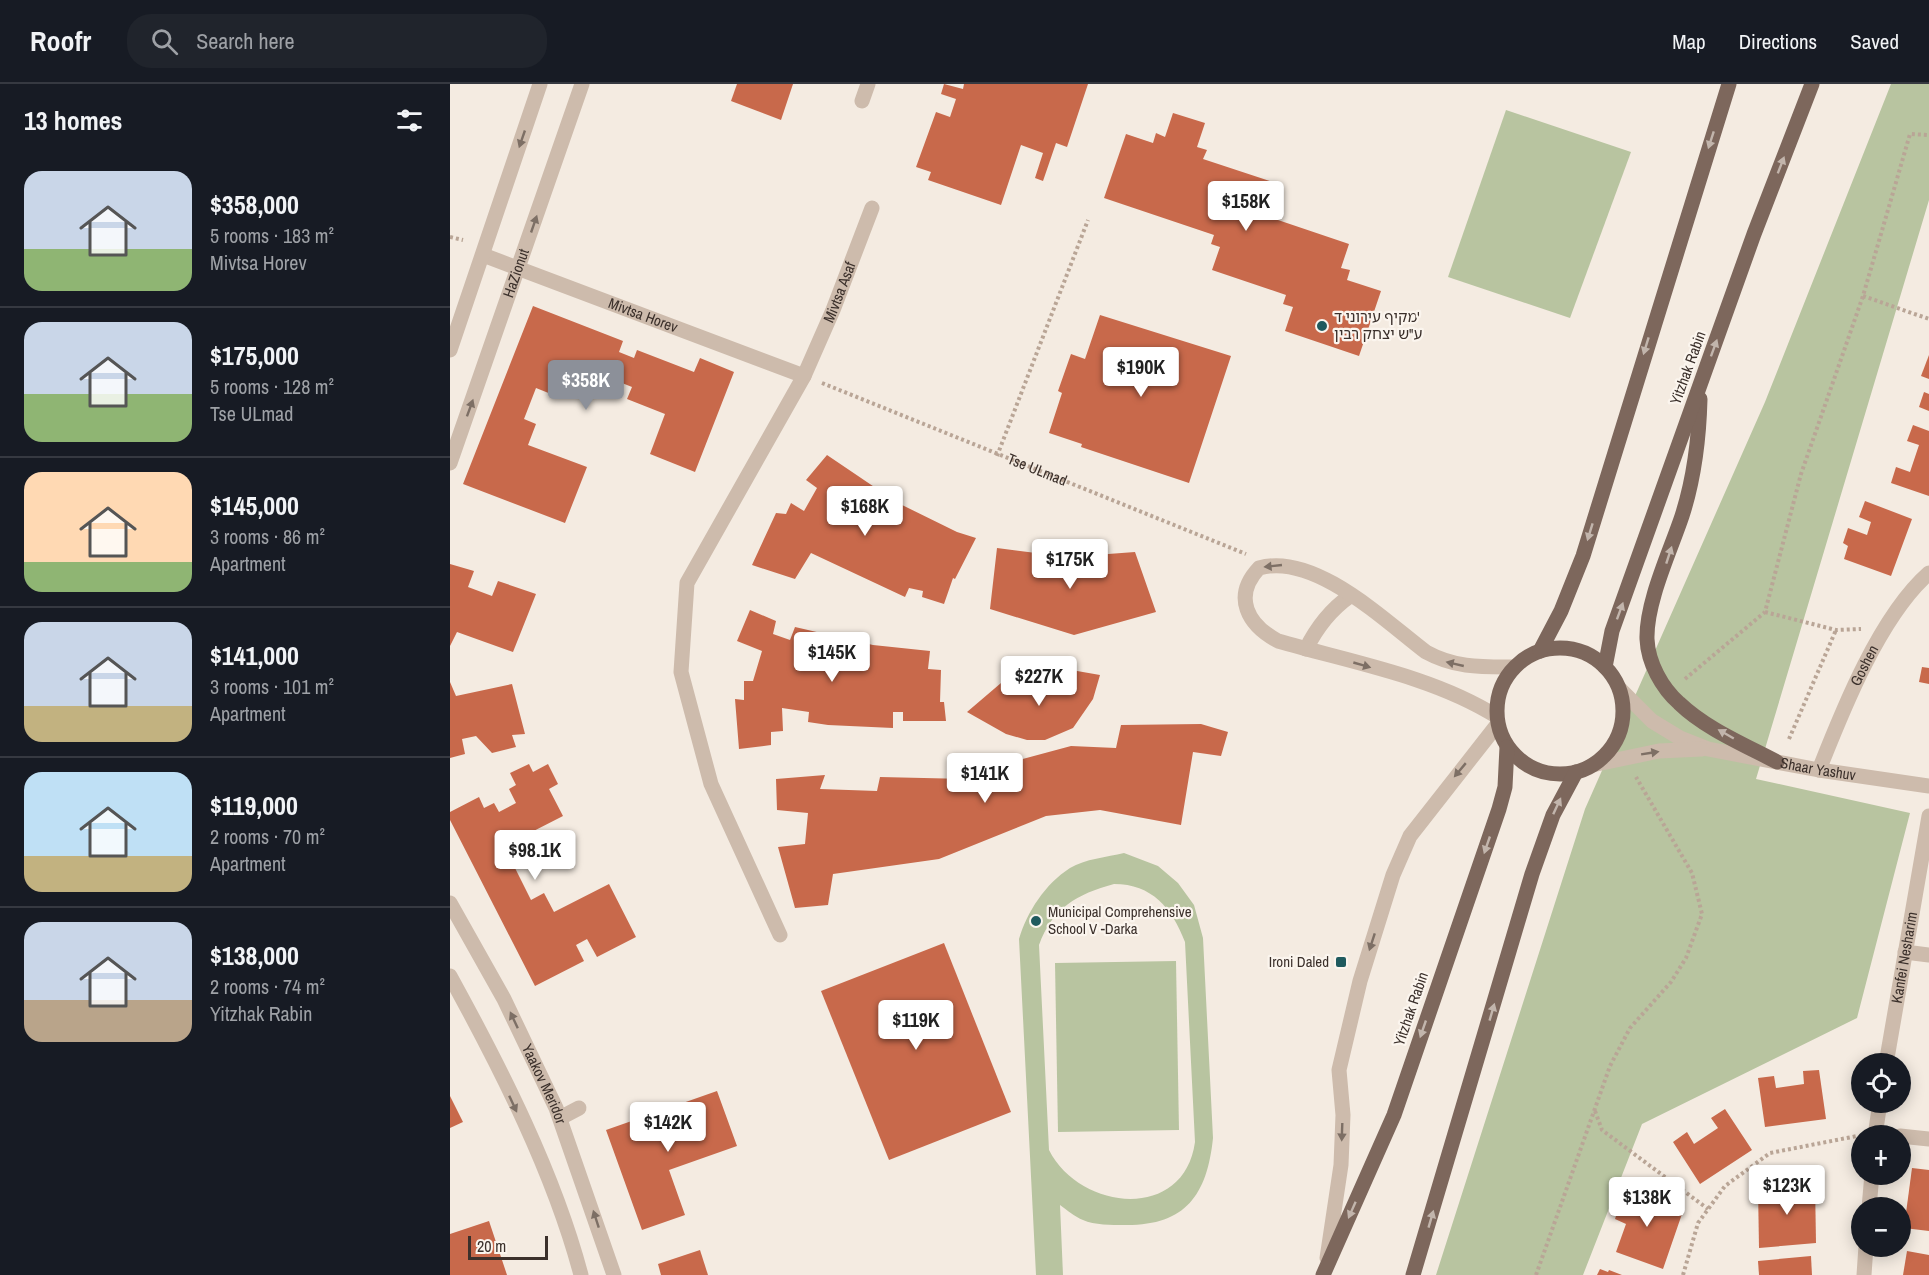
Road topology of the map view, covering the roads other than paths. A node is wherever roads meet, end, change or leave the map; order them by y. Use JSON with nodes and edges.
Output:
{"nodes":[{"id":1,"x":540,"y":84,"type":"edge"},
{"id":2,"x":582,"y":84,"type":"edge"},
{"id":3,"x":868,"y":84,"type":"edge"},
{"id":4,"x":1729,"y":84,"type":"edge"},
{"id":5,"x":1812,"y":84,"type":"edge"},
{"id":6,"x":862,"y":101,"type":"dead end"},
{"id":7,"x":872,"y":208,"type":"dead end"},
{"id":8,"x":483,"y":255,"type":"junction"},
{"id":9,"x":519,"y":269,"type":"junction"},
{"id":10,"x":450,"y":350,"type":"edge"},
{"id":11,"x":804,"y":376,"type":"junction"},
{"id":12,"x":1700,"y":387,"type":"junction"},
{"id":13,"x":450,"y":464,"type":"edge"},
{"id":14,"x":1929,"y":573,"type":"edge"},
{"id":15,"x":1350,"y":596,"type":"junction"},
{"id":16,"x":1306,"y":649,"type":"junction"},
{"id":17,"x":1540,"y":651,"type":"junction"},
{"id":18,"x":1513,"y":667,"type":"junction"},
{"id":19,"x":1605,"y":667,"type":"junction"},
{"id":20,"x":1620,"y":689,"type":"junction"},
{"id":21,"x":1497,"y":721,"type":"junction"},
{"id":22,"x":1507,"y":747,"type":"junction"},
{"id":23,"x":1708,"y":749,"type":"junction"},
{"id":24,"x":1777,"y":762,"type":"junction"},
{"id":25,"x":1592,"y":765,"type":"junction"},
{"id":26,"x":1820,"y":770,"type":"junction"},
{"id":27,"x":1576,"y":772,"type":"junction"},
{"id":28,"x":1929,"y":786,"type":"edge"},
{"id":29,"x":1929,"y":816,"type":"edge"},
{"id":30,"x":450,"y":903,"type":"edge"},
{"id":31,"x":780,"y":935,"type":"dead end"},
{"id":32,"x":1905,"y":952,"type":"junction"},
{"id":33,"x":1929,"y":955,"type":"edge"},
{"id":34,"x":450,"y":976,"type":"edge"},
{"id":35,"x":1888,"y":1053,"type":"edge"},
{"id":36,"x":579,"y":1108,"type":"dead end"},
{"id":37,"x":560,"y":1118,"type":"junction"},
{"id":38,"x":1911,"y":1138,"type":"edge"},
{"id":39,"x":1929,"y":1140,"type":"edge"},
{"id":40,"x":1865,"y":1257,"type":"edge"},
{"id":41,"x":1324,"y":1273,"type":"edge"},
{"id":42,"x":581,"y":1275,"type":"edge"},
{"id":43,"x":614,"y":1275,"type":"edge"},
{"id":44,"x":1413,"y":1275,"type":"edge"},
{"id":45,"x":1864,"y":1275,"type":"edge"}],
"edges":[{"from":1,"to":8,"type":"street","one_way":true},
{"from":9,"to":2,"type":"street","name":"HaZionut","one_way":true},
{"from":3,"to":6,"type":"street"},
{"from":4,"to":17,"type":"main road","one_way":true},
{"from":12,"to":5,"type":"main road","name":"Yitzhak Rabin","one_way":true},
{"from":7,"to":11,"type":"street","name":"Mivtsa Asaf"},
{"from":8,"to":9,"type":"street","name":"Mivtsa Horev"},
{"from":8,"to":10,"type":"street"},
{"from":9,"to":11,"type":"street","name":"Mivtsa Horev"},
{"from":13,"to":9,"type":"street","name":"HaZionut","one_way":true},
{"from":11,"to":31,"type":"street","name":"Mivtsa Asaf"},
{"from":19,"to":12,"type":"main road","name":"Yitzhak Rabin","one_way":true},
{"from":24,"to":12,"type":"main road","one_way":true},
{"from":14,"to":26,"type":"street","name":"Goshen"},
{"from":15,"to":16,"type":"street"},
{"from":15,"to":16,"type":"street","one_way":true},
{"from":18,"to":15,"type":"street","one_way":true},
{"from":16,"to":21,"type":"street","one_way":true},
{"from":17,"to":18,"type":"main road"},
{"from":17,"to":19,"type":"main road"},
{"from":18,"to":21,"type":"main road"},
{"from":19,"to":20,"type":"main road"},
{"from":20,"to":23,"type":"street","name":"Shaar Yashuv"},
{"from":20,"to":25,"type":"main road"},
{"from":21,"to":22,"type":"main road"},
{"from":21,"to":41,"type":"street","one_way":true},
{"from":22,"to":27,"type":"main road"},
{"from":22,"to":41,"type":"main road","name":"Yitzhak Rabin","one_way":true},
{"from":23,"to":24,"type":"street","name":"Shaar Yashuv"},
{"from":25,"to":23,"type":"street","name":"Shaar Yashuv","one_way":true},
{"from":24,"to":26,"type":"street","name":"Shaar Yashuv"},
{"from":25,"to":27,"type":"main road"},
{"from":26,"to":28,"type":"street","name":"Shaar Yashuv"},
{"from":44,"to":27,"type":"main road","one_way":true},
{"from":29,"to":32,"type":"street","name":"Kanfei Nesharim"},
{"from":37,"to":30,"type":"street","name":"Yaakov Meridor","one_way":true},
{"from":32,"to":33,"type":"street"},
{"from":32,"to":35,"type":"street","name":"Kanfei Nesharim"},
{"from":34,"to":42,"type":"street","one_way":true},
{"from":36,"to":37,"type":"street"},
{"from":43,"to":37,"type":"street","name":"Yaakov Meridor","one_way":true},
{"from":38,"to":39,"type":"street"},
{"from":40,"to":45,"type":"street"}]}
